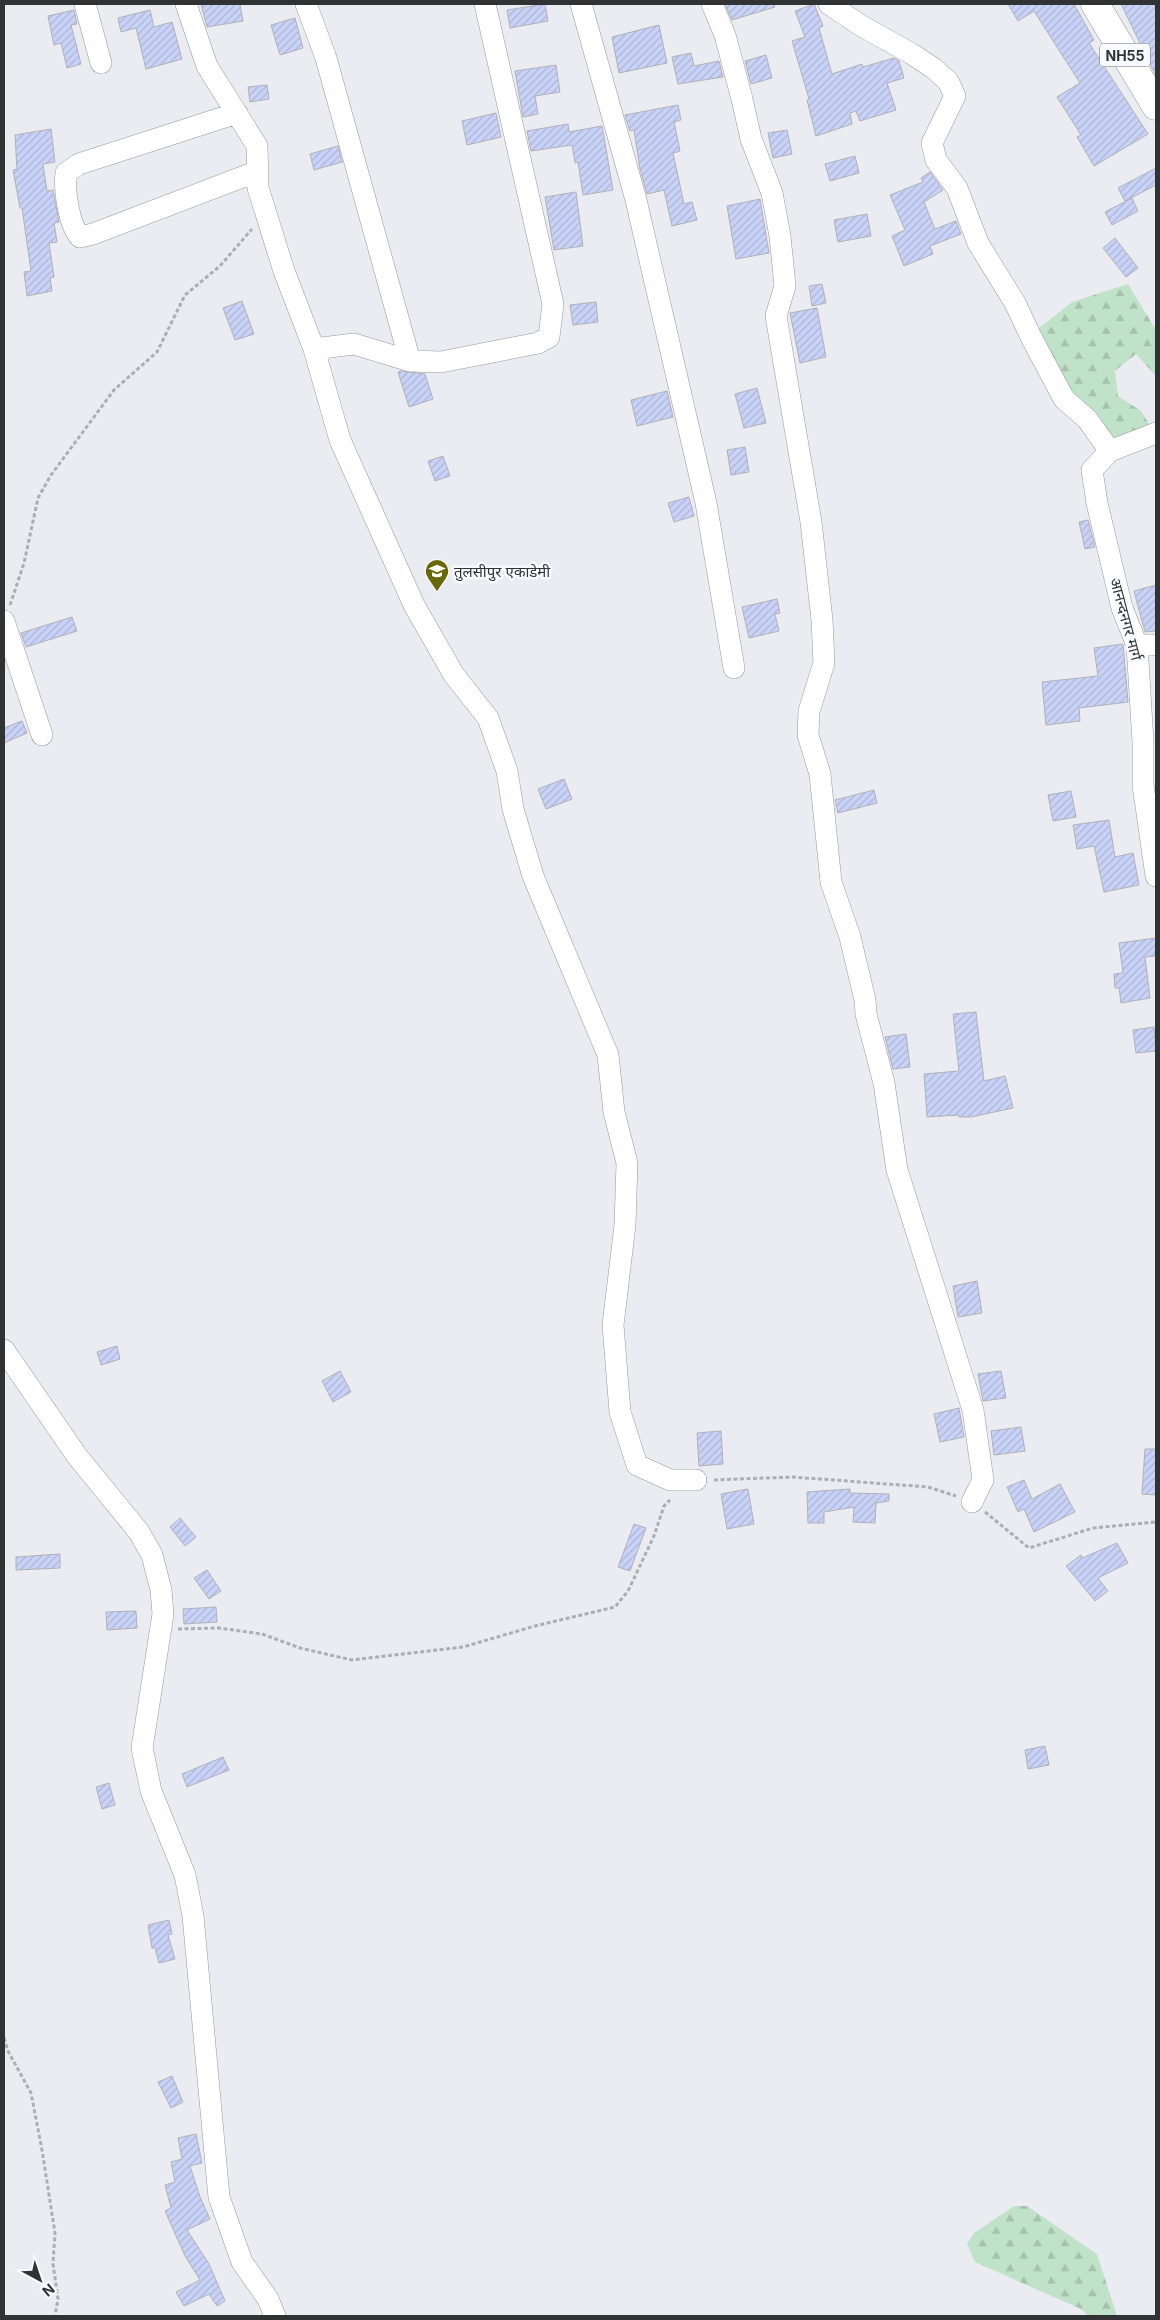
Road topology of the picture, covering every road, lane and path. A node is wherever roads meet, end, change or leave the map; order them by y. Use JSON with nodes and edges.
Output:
{"nodes":[{"id":1,"x":85,"y":4,"type":"edge"},
{"id":2,"x":186,"y":4,"type":"edge"},
{"id":3,"x":306,"y":4,"type":"edge"},
{"id":4,"x":485,"y":4,"type":"edge"},
{"id":5,"x":581,"y":4,"type":"edge"},
{"id":6,"x":712,"y":4,"type":"edge"},
{"id":7,"x":829,"y":4,"type":"edge"},
{"id":8,"x":1095,"y":4,"type":"edge"},
{"id":9,"x":100,"y":63,"type":"dead end"},
{"id":10,"x":1156,"y":106,"type":"edge"},
{"id":11,"x":237,"y":113,"type":"junction"},
{"id":12,"x":258,"y":171,"type":"junction"},
{"id":13,"x":267,"y":219,"type":"junction"},
{"id":14,"x":314,"y":348,"type":"junction"},
{"id":15,"x":410,"y":361,"type":"junction"},
{"id":16,"x":1156,"y":433,"type":"edge"},
{"id":17,"x":1110,"y":451,"type":"junction"},
{"id":18,"x":4,"y":622,"type":"edge"},
{"id":19,"x":1146,"y":645,"type":"edge"},
{"id":20,"x":734,"y":668,"type":"dead end"},
{"id":21,"x":42,"y":735,"type":"dead end"},
{"id":22,"x":1156,"y":869,"type":"edge"},
{"id":23,"x":4,"y":1350,"type":"edge"},
{"id":24,"x":696,"y":1480,"type":"junction"},
{"id":25,"x":972,"y":1502,"type":"junction"},
{"id":26,"x":1156,"y":1522,"type":"edge"},
{"id":27,"x":160,"y":1629,"type":"junction"},
{"id":28,"x":4,"y":2038,"type":"edge"},
{"id":29,"x":55,"y":2316,"type":"edge"},
{"id":30,"x":275,"y":2316,"type":"edge"}],
"edges":[{"from":1,"to":9,"type":"street"},
{"from":2,"to":11,"type":"street"},
{"from":3,"to":15,"type":"street"},
{"from":4,"to":15,"type":"street"},
{"from":5,"to":20,"type":"street"},
{"from":6,"to":25,"type":"street"},
{"from":7,"to":17,"type":"street"},
{"from":8,"to":10,"type":"main road","number":"NH55"},
{"from":11,"to":12,"type":"street"},
{"from":11,"to":12,"type":"street"},
{"from":12,"to":13,"type":"street"},
{"from":13,"to":14,"type":"street"},
{"from":13,"to":18,"type":"path"},
{"from":14,"to":15,"type":"street"},
{"from":14,"to":24,"type":"street"},
{"from":16,"to":17,"type":"street","name":"आनन्दनगर मार्ग"},
{"from":17,"to":19,"type":"street","name":"आनन्दनगर मार्ग"},
{"from":18,"to":21,"type":"street"},
{"from":19,"to":22,"type":"street","name":"आनन्दनगर मार्ग"},
{"from":23,"to":27,"type":"street"},
{"from":24,"to":25,"type":"path"},
{"from":24,"to":27,"type":"path"},
{"from":25,"to":26,"type":"path"},
{"from":27,"to":30,"type":"street"},
{"from":28,"to":29,"type":"path"}]}
